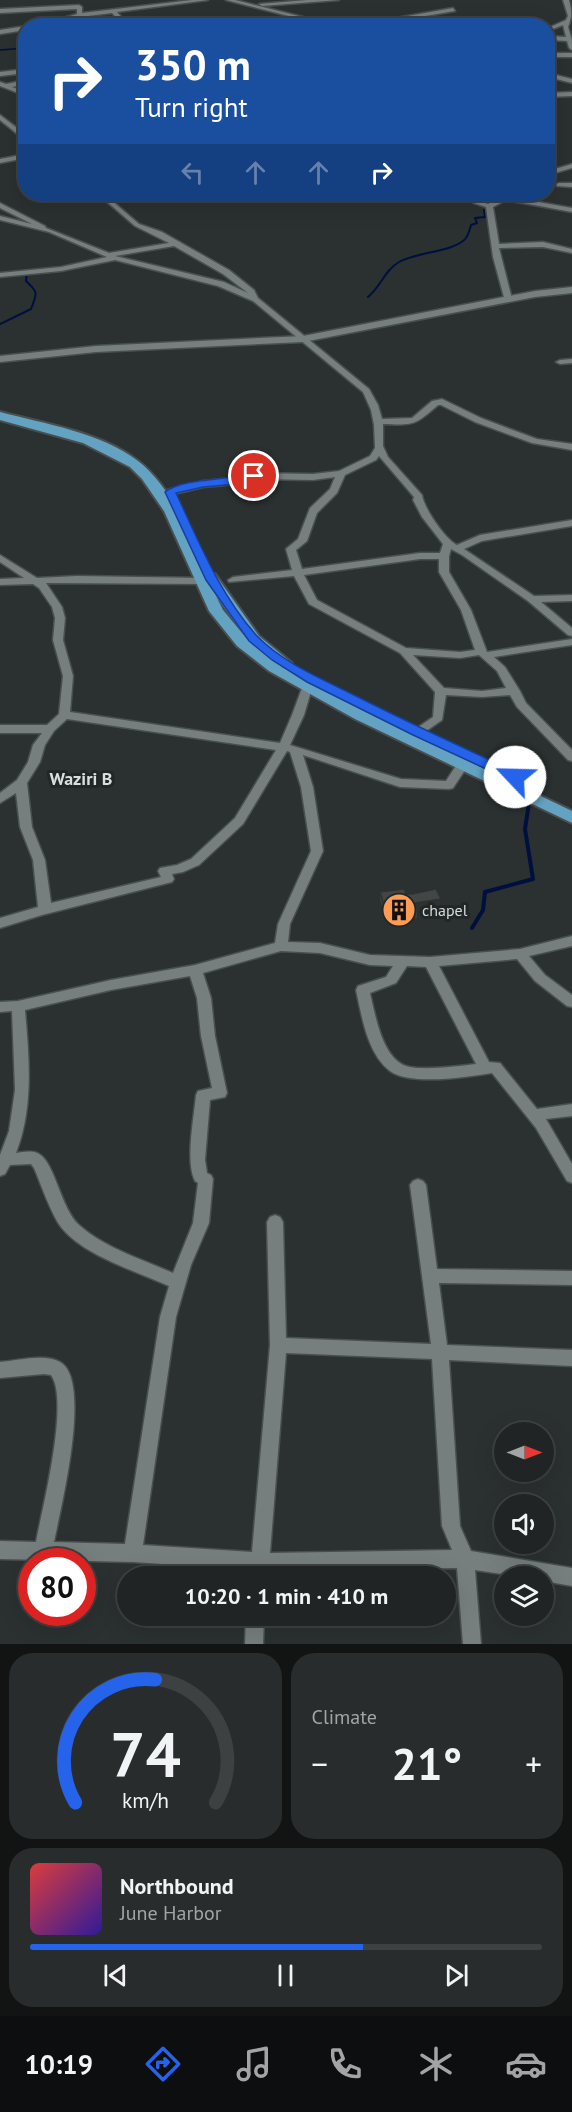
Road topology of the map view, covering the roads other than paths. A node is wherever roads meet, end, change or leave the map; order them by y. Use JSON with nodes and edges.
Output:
{"nodes":[{"id":1,"x":71,"y":0,"type":"edge"},
{"id":2,"x":205,"y":0,"type":"edge"},
{"id":3,"x":229,"y":0,"type":"edge"},
{"id":4,"x":336,"y":0,"type":"edge"},
{"id":5,"x":568,"y":1,"type":"edge"},
{"id":6,"x":249,"y":4,"type":"junction"},
{"id":7,"x":159,"y":5,"type":"junction"},
{"id":8,"x":80,"y":7,"type":"junction"},
{"id":9,"x":89,"y":7,"type":"junction"},
{"id":10,"x":453,"y":10,"type":"dead end"},
{"id":11,"x":0,"y":11,"type":"edge"},
{"id":12,"x":113,"y":11,"type":"junction"},
{"id":13,"x":104,"y":12,"type":"junction"},
{"id":14,"x":80,"y":15,"type":"junction"},
{"id":15,"x":69,"y":18,"type":"edge"},
{"id":16,"x":120,"y":18,"type":"edge"},
{"id":17,"x":305,"y":18,"type":"edge"},
{"id":18,"x":403,"y":18,"type":"edge"},
{"id":19,"x":566,"y":22,"type":"junction"},
{"id":20,"x":555,"y":27,"type":"edge"},
{"id":21,"x":18,"y":29,"type":"edge"},
{"id":22,"x":0,"y":32,"type":"edge"},
{"id":23,"x":569,"y":32,"type":"edge"},
{"id":24,"x":555,"y":38,"type":"edge"},
{"id":25,"x":568,"y":39,"type":"junction"},
{"id":26,"x":572,"y":48,"type":"edge"},
{"id":27,"x":572,"y":54,"type":"edge"},
{"id":28,"x":555,"y":55,"type":"edge"},
{"id":29,"x":18,"y":72,"type":"edge"},
{"id":30,"x":0,"y":74,"type":"edge"},
{"id":31,"x":555,"y":77,"type":"edge"},
{"id":32,"x":572,"y":79,"type":"edge"},
{"id":33,"x":18,"y":83,"type":"edge"},
{"id":34,"x":3,"y":85,"type":"edge"},
{"id":35,"x":18,"y":91,"type":"edge"},
{"id":36,"x":18,"y":93,"type":"edge"},
{"id":37,"x":0,"y":94,"type":"edge"},
{"id":38,"x":572,"y":94,"type":"edge"},
{"id":39,"x":555,"y":95,"type":"edge"},
{"id":40,"x":1,"y":119,"type":"edge"},
{"id":41,"x":18,"y":131,"type":"edge"},
{"id":42,"x":18,"y":158,"type":"edge"},
{"id":43,"x":0,"y":161,"type":"edge"},
{"id":44,"x":572,"y":166,"type":"edge"},
{"id":45,"x":555,"y":170,"type":"edge"},
{"id":46,"x":559,"y":184,"type":"dead end"},
{"id":47,"x":572,"y":185,"type":"edge"},
{"id":48,"x":109,"y":201,"type":"edge"},
{"id":49,"x":475,"y":201,"type":"edge"},
{"id":50,"x":498,"y":201,"type":"edge"},
{"id":51,"x":531,"y":201,"type":"edge"},
{"id":52,"x":0,"y":205,"type":"edge"},
{"id":53,"x":489,"y":206,"type":"junction"},
{"id":54,"x":572,"y":210,"type":"edge"},
{"id":55,"x":0,"y":219,"type":"edge"},
{"id":56,"x":45,"y":230,"type":"junction"},
{"id":57,"x":174,"y":244,"type":"junction"},
{"id":58,"x":495,"y":246,"type":"junction"},
{"id":59,"x":572,"y":251,"type":"edge"},
{"id":60,"x":112,"y":257,"type":"junction"},
{"id":61,"x":0,"y":275,"type":"edge"},
{"id":62,"x":572,"y":290,"type":"edge"},
{"id":63,"x":255,"y":299,"type":"junction"},
{"id":64,"x":508,"y":299,"type":"junction"},
{"id":65,"x":303,"y":339,"type":"junction"},
{"id":66,"x":0,"y":359,"type":"edge"},
{"id":67,"x":572,"y":361,"type":"edge"},
{"id":68,"x":560,"y":362,"type":"dead end"},
{"id":69,"x":0,"y":409,"type":"edge"},
{"id":70,"x":0,"y":416,"type":"edge"},
{"id":71,"x":379,"y":421,"type":"junction"},
{"id":72,"x":572,"y":447,"type":"edge"},
{"id":73,"x":380,"y":449,"type":"junction"},
{"id":74,"x":341,"y":474,"type":"junction"},
{"id":75,"x":170,"y":492,"type":"junction"},
{"id":76,"x":572,"y":523,"type":"edge"},
{"id":77,"x":453,"y":546,"type":"junction"},
{"id":78,"x":444,"y":556,"type":"junction"},
{"id":79,"x":0,"y":558,"type":"edge"},
{"id":80,"x":298,"y":573,"type":"junction"},
{"id":81,"x":36,"y":580,"type":"junction"},
{"id":82,"x":233,"y":580,"type":"dead end"},
{"id":83,"x":203,"y":581,"type":"junction"},
{"id":84,"x":0,"y":582,"type":"edge"},
{"id":85,"x":572,"y":598,"type":"edge"},
{"id":86,"x":532,"y":599,"type":"junction"},
{"id":87,"x":572,"y":633,"type":"edge"},
{"id":88,"x":572,"y":642,"type":"edge"},
{"id":89,"x":404,"y":651,"type":"junction"},
{"id":90,"x":483,"y":653,"type":"junction"},
{"id":91,"x":307,"y":688,"type":"junction"},
{"id":92,"x":441,"y":691,"type":"junction"},
{"id":93,"x":515,"y":691,"type":"junction"},
{"id":94,"x":64,"y":715,"type":"junction"},
{"id":95,"x":0,"y":729,"type":"edge"},
{"id":96,"x":50,"y":729,"type":"junction"},
{"id":97,"x":418,"y":732,"type":"junction"},
{"id":98,"x":289,"y":748,"type":"junction"},
{"id":99,"x":572,"y":757,"type":"edge"},
{"id":100,"x":463,"y":764,"type":"junction"},
{"id":101,"x":21,"y":783,"type":"junction"},
{"id":102,"x":0,"y":799,"type":"edge"},
{"id":103,"x":572,"y":807,"type":"edge"},
{"id":104,"x":572,"y":818,"type":"edge"},
{"id":105,"x":45,"y":908,"type":"junction"},
{"id":106,"x":0,"y":923,"type":"edge"},
{"id":107,"x":572,"y":941,"type":"edge"},
{"id":108,"x":281,"y":946,"type":"junction"},
{"id":109,"x":520,"y":954,"type":"junction"},
{"id":110,"x":403,"y":961,"type":"junction"},
{"id":111,"x":430,"y":962,"type":"junction"},
{"id":112,"x":195,"y":970,"type":"junction"},
{"id":113,"x":572,"y":1002,"type":"edge"},
{"id":114,"x":18,"y":1006,"type":"junction"},
{"id":115,"x":0,"y":1007,"type":"edge"},
{"id":116,"x":485,"y":1068,"type":"junction"},
{"id":117,"x":572,"y":1110,"type":"edge"},
{"id":118,"x":532,"y":1115,"type":"junction"},
{"id":119,"x":3,"y":1164,"type":"edge"},
{"id":120,"x":572,"y":1177,"type":"edge"},
{"id":121,"x":418,"y":1185,"type":"dead end"},
{"id":122,"x":275,"y":1222,"type":"dead end"},
{"id":123,"x":432,"y":1276,"type":"junction"},
{"id":124,"x":572,"y":1278,"type":"edge"},
{"id":125,"x":177,"y":1282,"type":"junction"},
{"id":126,"x":278,"y":1345,"type":"junction"},
{"id":127,"x":440,"y":1352,"type":"junction"},
{"id":128,"x":572,"y":1358,"type":"edge"},
{"id":129,"x":0,"y":1370,"type":"edge"},
{"id":130,"x":43,"y":1548,"type":"edge"},
{"id":131,"x":0,"y":1550,"type":"edge"},
{"id":132,"x":18,"y":1550,"type":"edge"},
{"id":133,"x":96,"y":1552,"type":"edge"},
{"id":134,"x":133,"y":1553,"type":"junction"},
{"id":135,"x":465,"y":1559,"type":"junction"},
{"id":136,"x":235,"y":1566,"type":"edge"},
{"id":137,"x":259,"y":1566,"type":"edge"},
{"id":138,"x":321,"y":1566,"type":"edge"},
{"id":139,"x":572,"y":1577,"type":"edge"},
{"id":140,"x":255,"y":1626,"type":"edge"},
{"id":141,"x":254,"y":1644,"type":"edge"},
{"id":142,"x":472,"y":1644,"type":"edge"}],
"edges":[{"from":1,"to":8,"type":"street"},
{"from":2,"to":7,"type":"street"},
{"from":3,"to":6,"type":"street"},
{"from":4,"to":6,"type":"street"},
{"from":5,"to":19,"type":"street"},
{"from":6,"to":17,"type":"street"},
{"from":7,"to":9,"type":"street"},
{"from":7,"to":12,"type":"street"},
{"from":8,"to":9,"type":"street"},
{"from":8,"to":11,"type":"street"},
{"from":8,"to":14,"type":"street"},
{"from":9,"to":13,"type":"street"},
{"from":10,"to":18,"type":"street"},
{"from":12,"to":13,"type":"street"},
{"from":12,"to":16,"type":"street"},
{"from":13,"to":14,"type":"street"},
{"from":14,"to":15,"type":"street"},
{"from":19,"to":20,"type":"street"},
{"from":19,"to":23,"type":"street"},
{"from":21,"to":22,"type":"street"},
{"from":23,"to":25,"type":"street"},
{"from":24,"to":25,"type":"street"},
{"from":25,"to":26,"type":"street"},
{"from":27,"to":28,"type":"street"},
{"from":29,"to":30,"type":"street"},
{"from":31,"to":32,"type":"street"},
{"from":33,"to":34,"type":"street"},
{"from":34,"to":35,"type":"street"},
{"from":36,"to":37,"type":"street"},
{"from":38,"to":39,"type":"street"},
{"from":40,"to":41,"type":"street"},
{"from":42,"to":43,"type":"street"},
{"from":44,"to":45,"type":"street"},
{"from":46,"to":47,"type":"street"},
{"from":48,"to":57,"type":"street"},
{"from":49,"to":53,"type":"street"},
{"from":50,"to":53,"type":"street"},
{"from":51,"to":54,"type":"street"},
{"from":52,"to":56,"type":"street"},
{"from":53,"to":58,"type":"street"},
{"from":55,"to":56,"type":"street"},
{"from":56,"to":60,"type":"street"},
{"from":57,"to":60,"type":"street"},
{"from":57,"to":63,"type":"street"},
{"from":58,"to":59,"type":"street"},
{"from":58,"to":64,"type":"street"},
{"from":60,"to":61,"type":"street"},
{"from":60,"to":63,"type":"street"},
{"from":62,"to":64,"type":"street"},
{"from":63,"to":65,"type":"street"},
{"from":64,"to":65,"type":"street"},
{"from":65,"to":66,"type":"street"},
{"from":65,"to":71,"type":"street"},
{"from":67,"to":68,"type":"street"},
{"from":69,"to":75,"type":"highway"},
{"from":70,"to":83,"type":"highway"},
{"from":71,"to":72,"type":"street"},
{"from":71,"to":73,"type":"street"},
{"from":73,"to":74,"type":"street"},
{"from":73,"to":77,"type":"street"},
{"from":74,"to":75,"type":"street"},
{"from":74,"to":80,"type":"street"},
{"from":75,"to":97,"type":"highway"},
{"from":76,"to":77,"type":"street"},
{"from":77,"to":78,"type":"street"},
{"from":77,"to":86,"type":"street"},
{"from":78,"to":80,"type":"street"},
{"from":78,"to":90,"type":"street"},
{"from":79,"to":81,"type":"street"},
{"from":80,"to":82,"type":"street"},
{"from":80,"to":89,"type":"street"},
{"from":81,"to":83,"type":"street"},
{"from":81,"to":84,"type":"street"},
{"from":81,"to":94,"type":"street"},
{"from":83,"to":91,"type":"highway"},
{"from":85,"to":86,"type":"street"},
{"from":86,"to":87,"type":"street"},
{"from":88,"to":90,"type":"street"},
{"from":89,"to":90,"type":"street"},
{"from":89,"to":92,"type":"street"},
{"from":90,"to":93,"type":"street"},
{"from":91,"to":98,"type":"street"},
{"from":91,"to":100,"type":"highway"},
{"from":92,"to":93,"type":"street"},
{"from":92,"to":97,"type":"street"},
{"from":93,"to":99,"type":"street"},
{"from":94,"to":96,"type":"street"},
{"from":94,"to":98,"type":"street"},
{"from":95,"to":96,"type":"street"},
{"from":96,"to":101,"type":"street"},
{"from":97,"to":103,"type":"highway"},
{"from":98,"to":100,"type":"street"},
{"from":98,"to":105,"type":"street"},
{"from":98,"to":108,"type":"street"},
{"from":100,"to":104,"type":"highway"},
{"from":101,"to":102,"type":"street"},
{"from":101,"to":105,"type":"street"},
{"from":105,"to":106,"type":"street"},
{"from":107,"to":109,"type":"street"},
{"from":108,"to":110,"type":"street"},
{"from":108,"to":112,"type":"street"},
{"from":109,"to":111,"type":"street"},
{"from":109,"to":113,"type":"street"},
{"from":110,"to":111,"type":"street"},
{"from":110,"to":116,"type":"street"},
{"from":111,"to":116,"type":"street"},
{"from":112,"to":114,"type":"street"},
{"from":112,"to":125,"type":"street"},
{"from":114,"to":115,"type":"street"},
{"from":114,"to":119,"type":"street"},
{"from":116,"to":118,"type":"street"},
{"from":117,"to":118,"type":"street"},
{"from":118,"to":120,"type":"street"},
{"from":119,"to":125,"type":"street"},
{"from":121,"to":123,"type":"street"},
{"from":122,"to":126,"type":"street"},
{"from":123,"to":124,"type":"street"},
{"from":123,"to":127,"type":"street"},
{"from":125,"to":134,"type":"street"},
{"from":126,"to":127,"type":"street"},
{"from":126,"to":137,"type":"street"},
{"from":127,"to":128,"type":"street"},
{"from":127,"to":135,"type":"street"},
{"from":129,"to":130,"type":"street"},
{"from":131,"to":132,"type":"street"},
{"from":133,"to":134,"type":"street"},
{"from":134,"to":136,"type":"street"},
{"from":135,"to":138,"type":"street"},
{"from":135,"to":139,"type":"street"},
{"from":135,"to":142,"type":"street"},
{"from":140,"to":141,"type":"street"}]}
